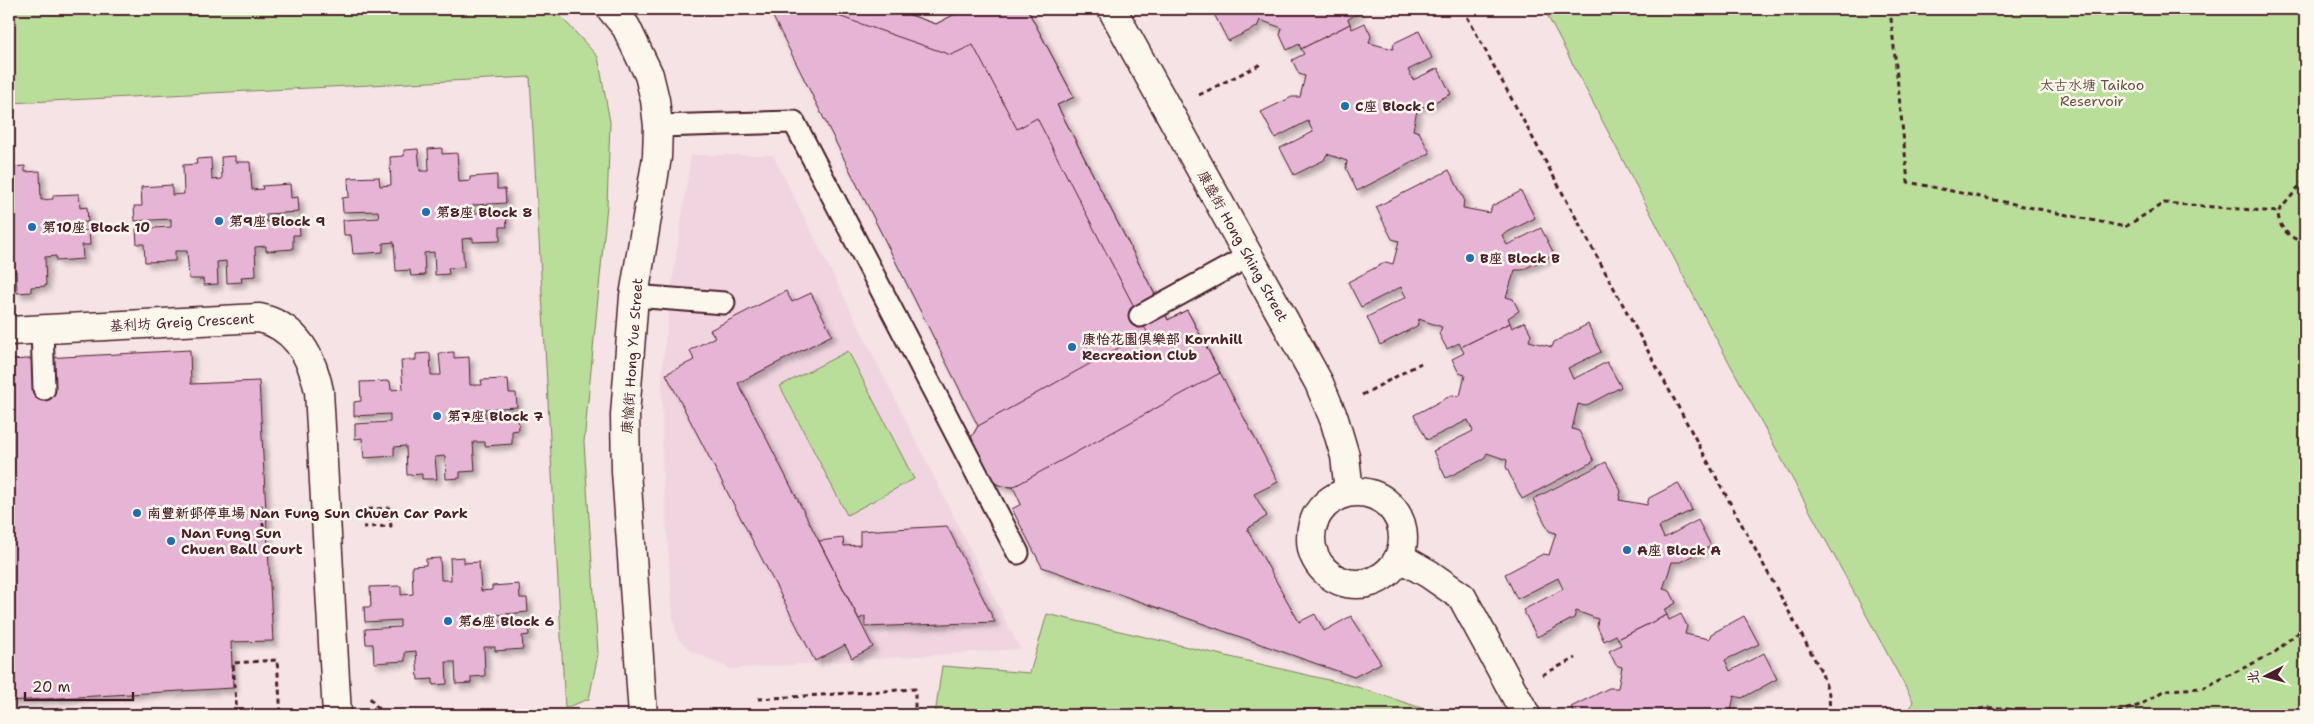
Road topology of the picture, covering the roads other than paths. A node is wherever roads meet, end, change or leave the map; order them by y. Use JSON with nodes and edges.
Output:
{"nodes":[{"id":1,"x":611,"y":9,"type":"edge"},
{"id":2,"x":1112,"y":9,"type":"edge"},
{"id":3,"x":658,"y":126,"type":"junction"},
{"id":4,"x":1249,"y":256,"type":"junction"},
{"id":5,"x":634,"y":296,"type":"junction"},
{"id":6,"x":724,"y":303,"type":"dead end"},
{"id":7,"x":1140,"y":316,"type":"dead end"},
{"id":8,"x":42,"y":329,"type":"junction"},
{"id":9,"x":9,"y":331,"type":"edge"},
{"id":10,"x":44,"y":389,"type":"dead end"},
{"id":11,"x":1348,"y":492,"type":"junction"},
{"id":12,"x":1018,"y":553,"type":"dead end"},
{"id":13,"x":1399,"y":557,"type":"junction"},
{"id":14,"x":337,"y":715,"type":"edge"},
{"id":15,"x":643,"y":715,"type":"edge"},
{"id":16,"x":1526,"y":715,"type":"edge"}],
"edges":[{"from":1,"to":3,"type":"street","name":"康愉街 Hong Yue Street"},
{"from":2,"to":4,"type":"street","name":"康盛街 Hong Shing Street"},
{"from":3,"to":5,"type":"street","name":"康愉街 Hong Yue Street"},
{"from":3,"to":12,"type":"lane"},
{"from":4,"to":7,"type":"lane"},
{"from":4,"to":11,"type":"street","name":"康盛街 Hong Shing Street"},
{"from":5,"to":6,"type":"lane"},
{"from":5,"to":15,"type":"street","name":"康愉街 Hong Yue Street"},
{"from":8,"to":9,"type":"street","name":"基利坊 Greig Crescent"},
{"from":8,"to":10,"type":"lane"},
{"from":8,"to":14,"type":"street","name":"基利坊 Greig Crescent"},
{"from":11,"to":13,"type":"street"},
{"from":11,"to":13,"type":"street"},
{"from":13,"to":16,"type":"street"}]}
